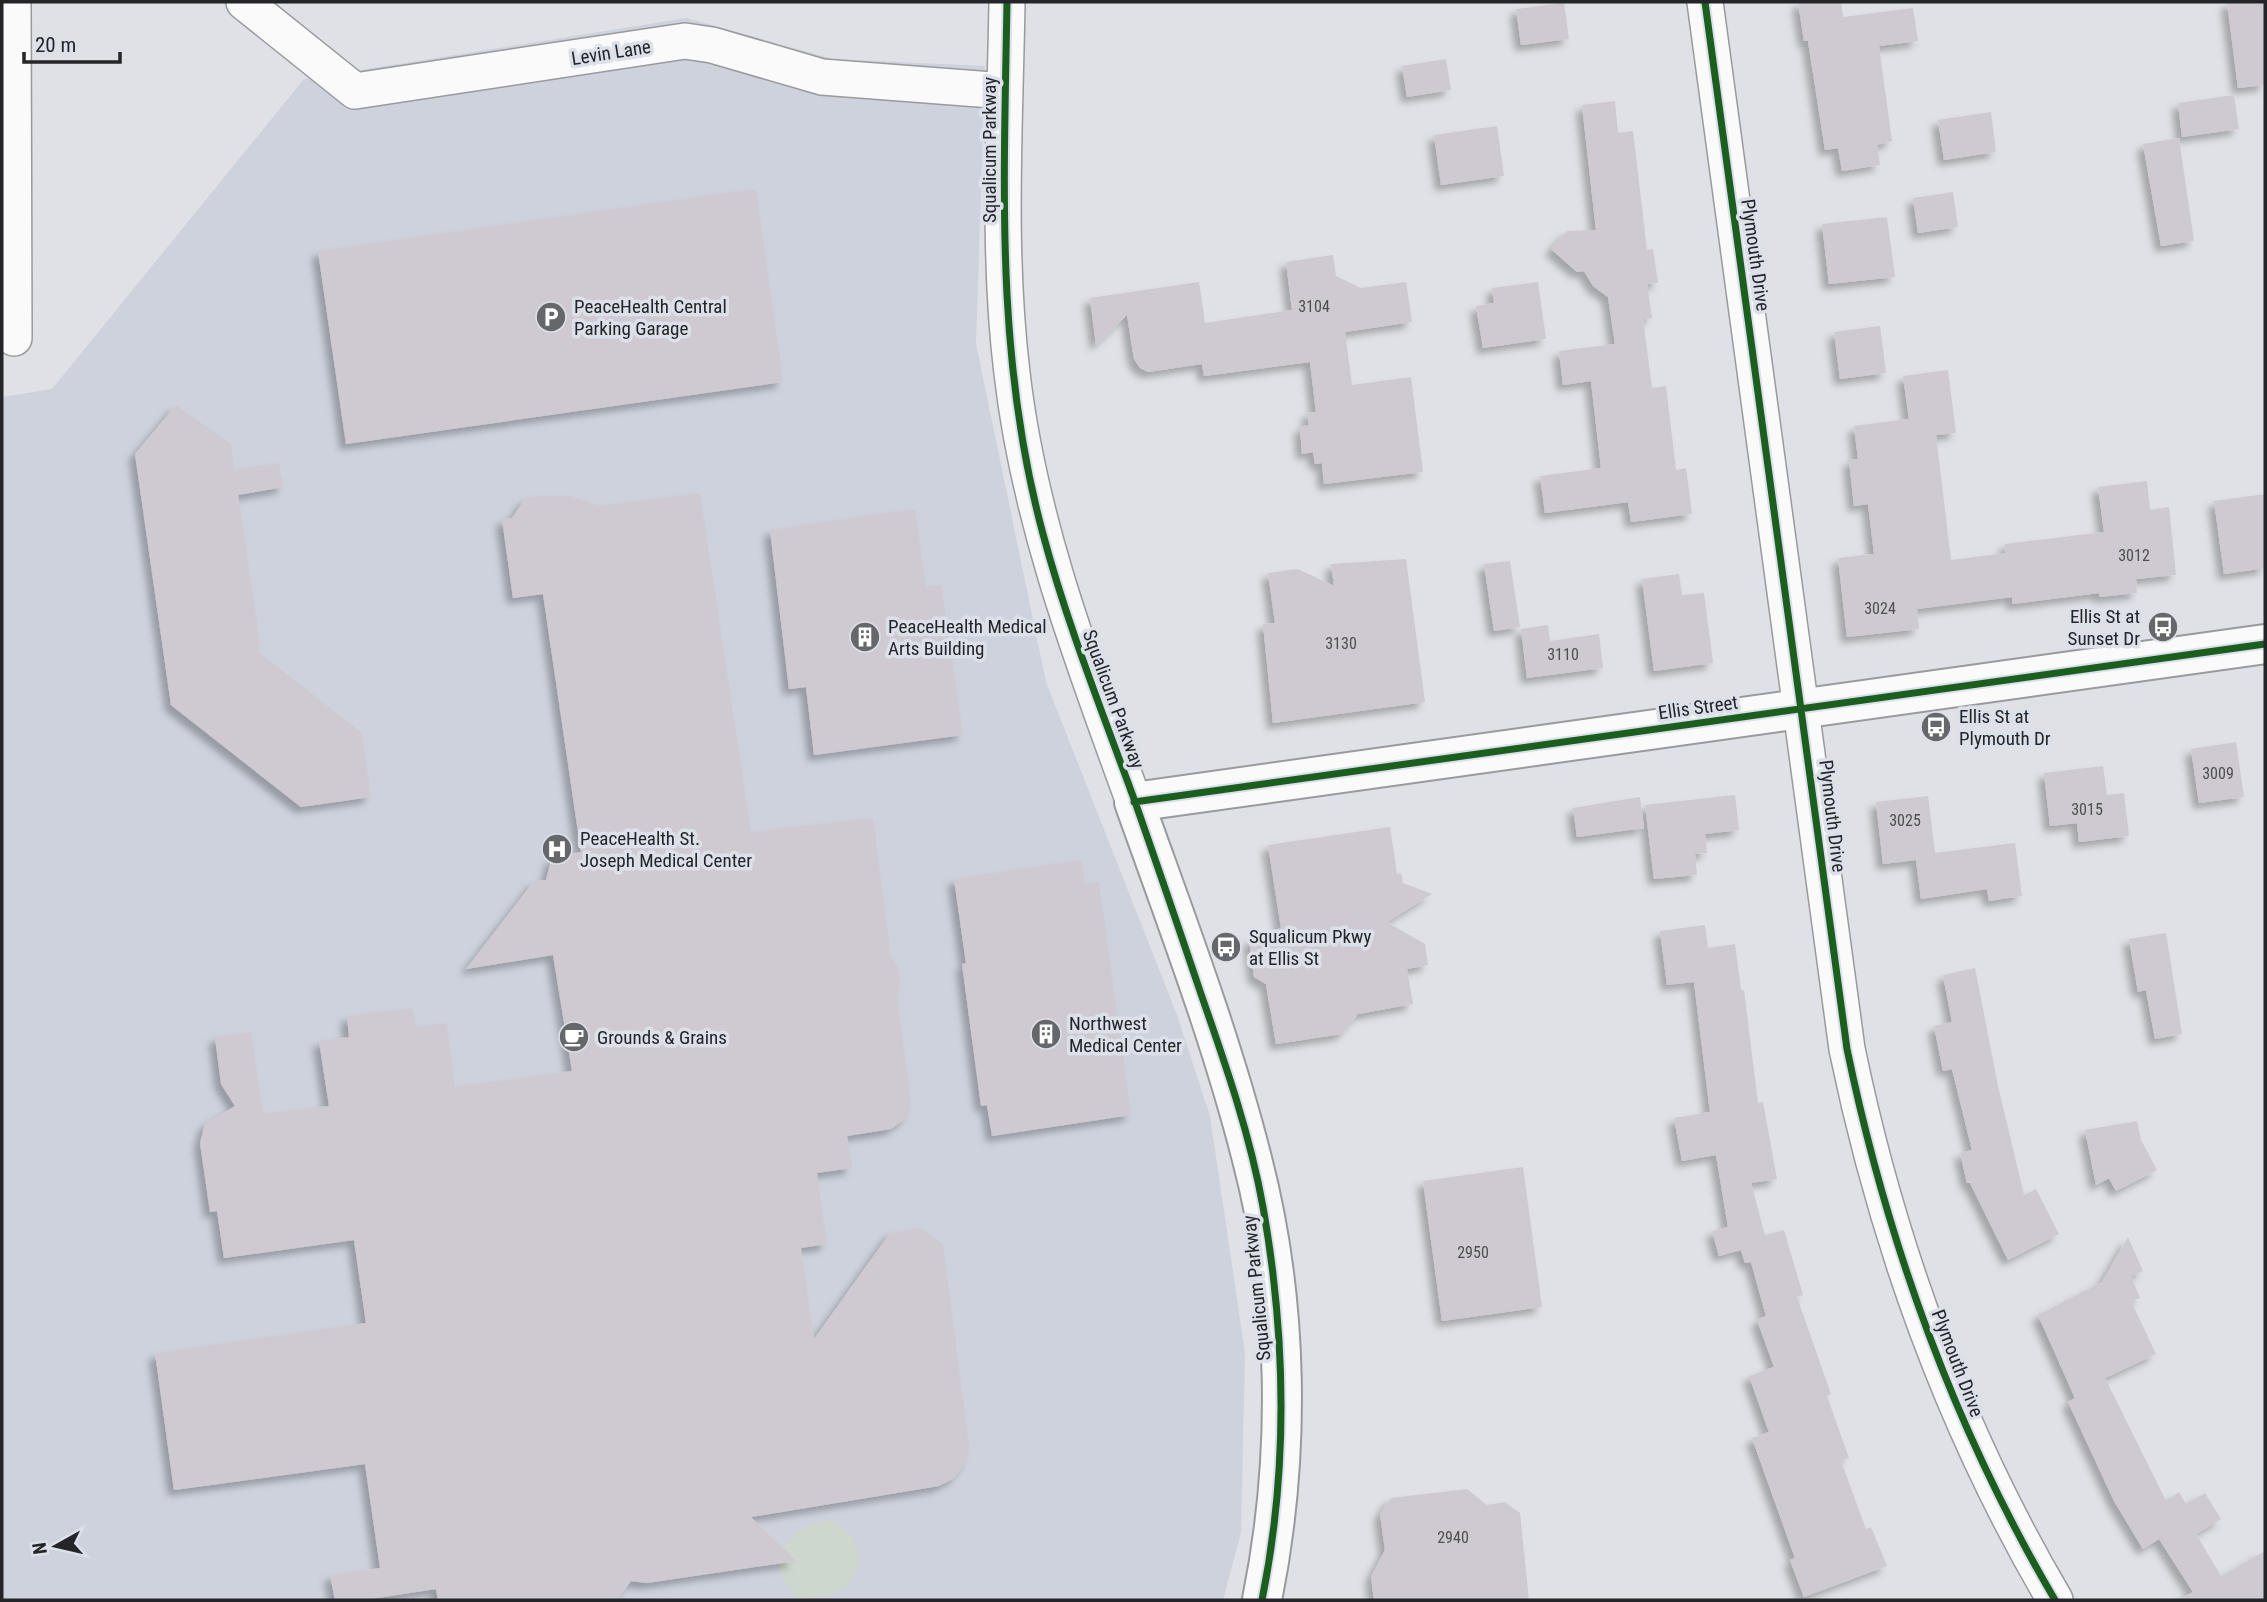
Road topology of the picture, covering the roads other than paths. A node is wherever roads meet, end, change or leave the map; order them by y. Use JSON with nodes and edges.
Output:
{"nodes":[{"id":1,"x":13,"y":2,"type":"edge"},
{"id":2,"x":244,"y":2,"type":"edge"},
{"id":3,"x":1007,"y":2,"type":"edge"},
{"id":4,"x":1705,"y":2,"type":"edge"},
{"id":5,"x":1006,"y":91,"type":"junction"},
{"id":6,"x":14,"y":338,"type":"dead end"},
{"id":7,"x":2265,"y":643,"type":"edge"},
{"id":8,"x":1803,"y":708,"type":"junction"},
{"id":9,"x":1135,"y":802,"type":"junction"},
{"id":10,"x":1262,"y":1600,"type":"edge"},
{"id":11,"x":2055,"y":1600,"type":"edge"}],
"edges":[{"from":1,"to":6,"type":"street"},
{"from":2,"to":5,"type":"street","name":"Levin Lane"},
{"from":3,"to":5,"type":"street","name":"Squalicum Parkway"},
{"from":4,"to":8,"type":"street","name":"Plymouth Drive"},
{"from":5,"to":9,"type":"street","name":"Squalicum Parkway"},
{"from":7,"to":8,"type":"street","name":"Ellis Street"},
{"from":8,"to":9,"type":"street","name":"Ellis Street"},
{"from":8,"to":11,"type":"street","name":"Plymouth Drive"},
{"from":9,"to":10,"type":"street","name":"Squalicum Parkway"}]}
